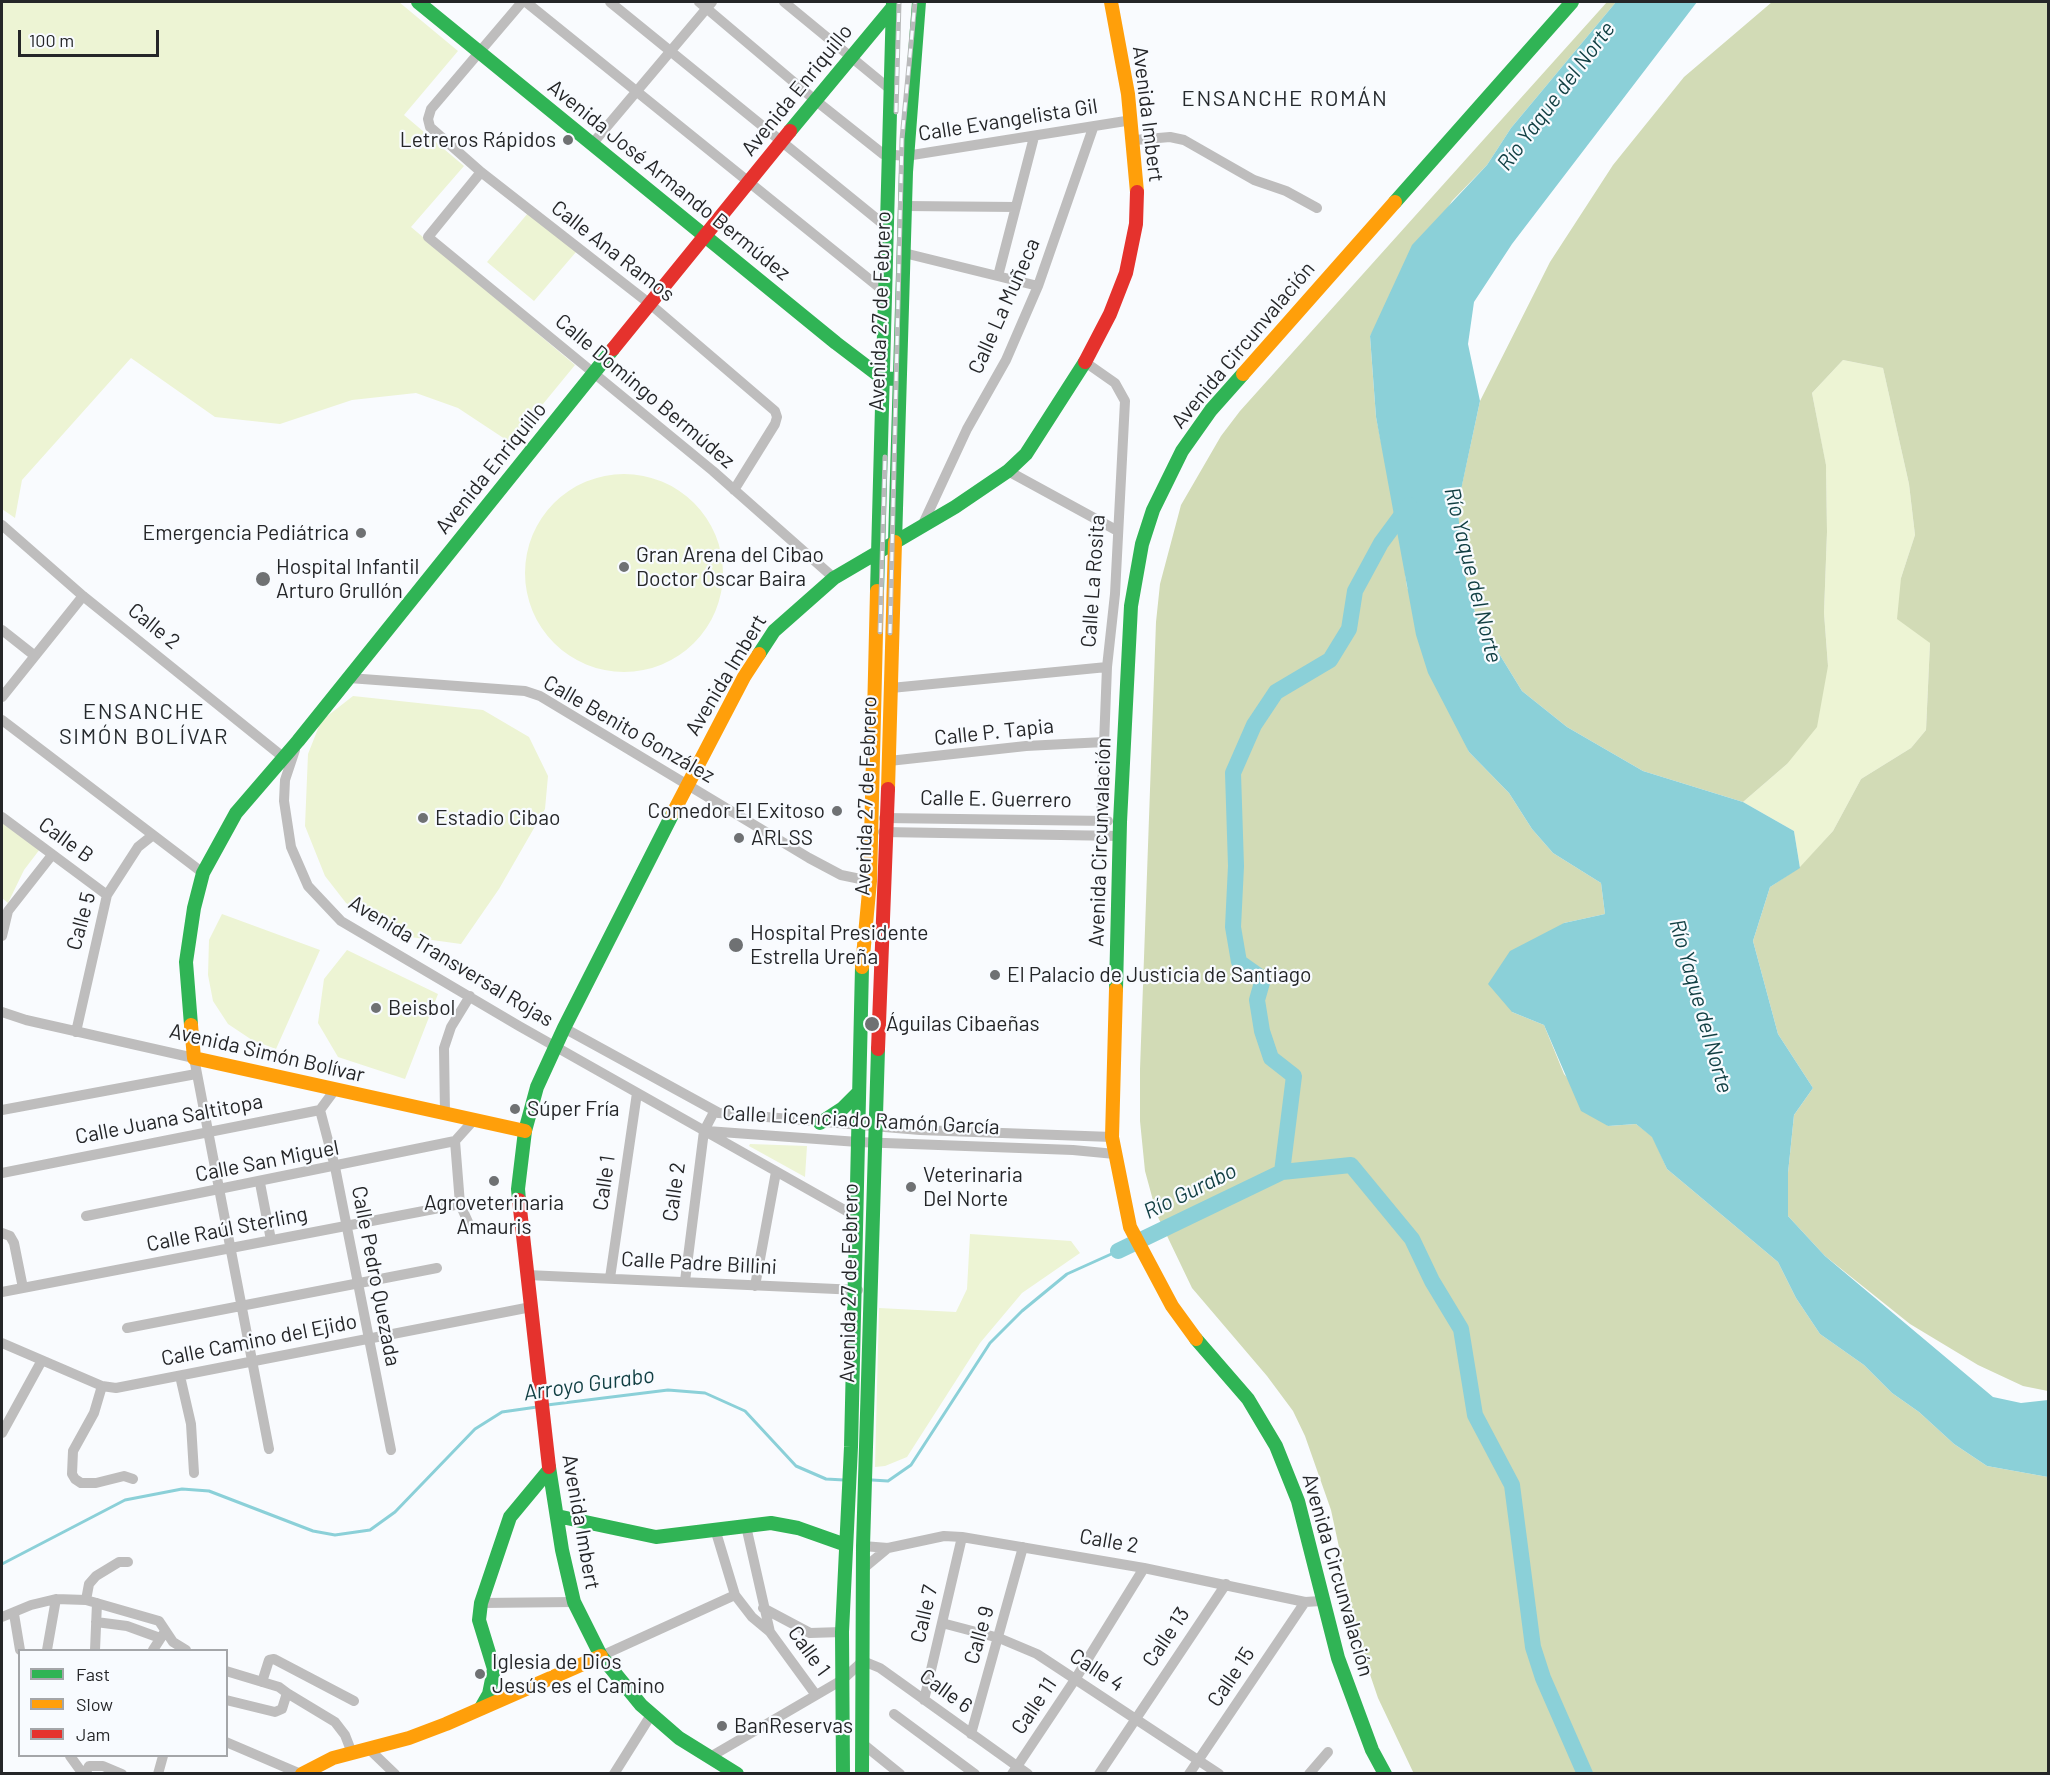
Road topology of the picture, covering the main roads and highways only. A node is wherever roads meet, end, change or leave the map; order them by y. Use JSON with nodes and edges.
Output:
{"nodes":[{"id":1,"x":418,"y":2,"type":"edge"},
{"id":2,"x":919,"y":2,"type":"edge"},
{"id":3,"x":1111,"y":2,"type":"edge"},
{"id":4,"x":893,"y":4,"type":"edge"},
{"id":5,"x":1565,"y":5,"type":"edge"},
{"id":6,"x":704,"y":236,"type":"junction"},
{"id":7,"x":882,"y":378,"type":"junction"},
{"id":8,"x":899,"y":379,"type":"junction"},
{"id":9,"x":896,"y":542,"type":"junction"},
{"id":10,"x":878,"y":552,"type":"junction"},
{"id":11,"x":194,"y":1058,"type":"joint"},
{"id":12,"x":858,"y":1093,"type":"junction"},
{"id":13,"x":820,"y":1123,"type":"road end"},
{"id":14,"x":525,"y":1131,"type":"junction"},
{"id":15,"x":549,"y":1470,"type":"junction"},
{"id":16,"x":556,"y":1516,"type":"junction"},
{"id":17,"x":846,"y":1545,"type":"junction"},
{"id":18,"x":601,"y":1656,"type":"junction"},
{"id":19,"x":481,"y":1708,"type":"junction"},
{"id":20,"x":301,"y":1773,"type":"edge"},
{"id":21,"x":737,"y":1773,"type":"edge"},
{"id":22,"x":843,"y":1773,"type":"edge"},
{"id":23,"x":862,"y":1773,"type":"edge"},
{"id":24,"x":1385,"y":1773,"type":"edge"}],
"edges":[{"from":1,"to":6,"type":"main road","name":"Avenida José Armando Bermúdez"},
{"from":2,"to":8,"type":"main road","name":"Avenida 27 de Febrero"},
{"from":3,"to":9,"type":"main road","name":"Avenida Imbert"},
{"from":4,"to":6,"type":"main road","name":"Avenida Enriquillo"},
{"from":4,"to":7,"type":"main road","name":"Avenida 27 de Febrero"},
{"from":5,"to":24,"type":"main road","name":"Avenida Circunvalación"},
{"from":6,"to":7,"type":"main road","name":"Avenida José Armando Bermúdez"},
{"from":6,"to":11,"type":"main road","name":"Avenida Enriquillo"},
{"from":7,"to":8,"type":"main road"},
{"from":7,"to":10,"type":"main road","name":"Avenida 27 de Febrero"},
{"from":8,"to":9,"type":"main road","name":"Avenida 27 de Febrero"},
{"from":9,"to":10,"type":"main road","name":"Avenida Imbert"},
{"from":9,"to":23,"type":"main road","name":"Avenida 27 de Febrero"},
{"from":10,"to":12,"type":"main road","name":"Avenida 27 de Febrero"},
{"from":10,"to":14,"type":"main road","name":"Avenida Imbert"},
{"from":11,"to":14,"type":"main road","name":"Avenida Simón Bolívar"},
{"from":12,"to":13,"type":"main road"},
{"from":12,"to":17,"type":"main road","name":"Avenida 27 de Febrero"},
{"from":14,"to":15,"type":"main road","name":"Avenida Imbert"},
{"from":15,"to":16,"type":"main road","name":"Avenida Imbert"},
{"from":15,"to":19,"type":"main road"},
{"from":16,"to":17,"type":"main road"},
{"from":16,"to":18,"type":"main road","name":"Avenida Imbert"},
{"from":17,"to":22,"type":"main road","name":"Avenida 27 de Febrero"},
{"from":18,"to":19,"type":"main road"},
{"from":18,"to":21,"type":"main road","name":"Avenida Imbert"},
{"from":19,"to":20,"type":"main road"}]}
